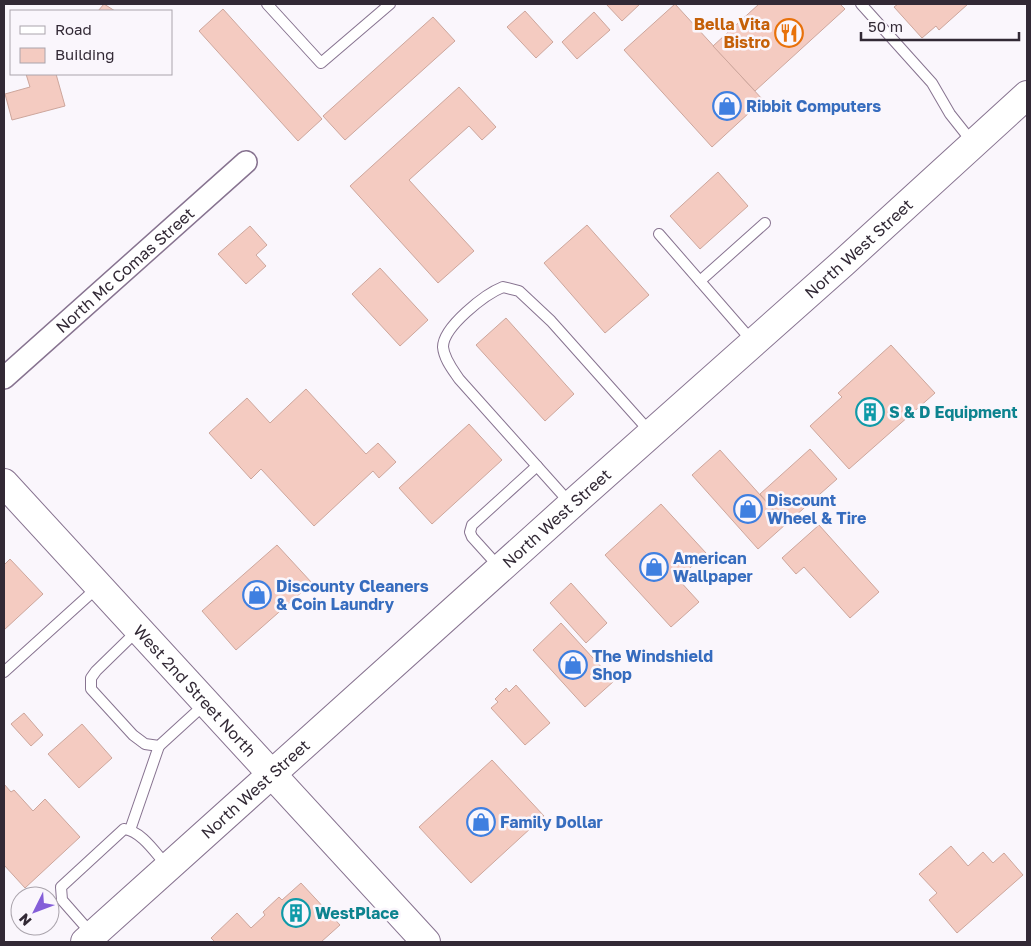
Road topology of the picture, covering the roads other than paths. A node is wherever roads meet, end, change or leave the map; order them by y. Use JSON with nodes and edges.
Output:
{"nodes":[{"id":1,"x":268,"y":4,"type":"edge"},
{"id":2,"x":390,"y":4,"type":"edge"},
{"id":3,"x":861,"y":4,"type":"edge"},
{"id":4,"x":1027,"y":95,"type":"edge"},
{"id":5,"x":974,"y":143,"type":"junction"},
{"id":6,"x":246,"y":162,"type":"dead end"},
{"id":7,"x":764,"y":223,"type":"dead end"},
{"id":8,"x":659,"y":234,"type":"dead end"},
{"id":9,"x":700,"y":281,"type":"junction"},
{"id":10,"x":754,"y":342,"type":"junction"},
{"id":11,"x":4,"y":378,"type":"edge"},
{"id":12,"x":652,"y":433,"type":"junction"},
{"id":13,"x":537,"y":466,"type":"junction"},
{"id":14,"x":4,"y":483,"type":"edge"},
{"id":15,"x":572,"y":504,"type":"junction"},
{"id":16,"x":501,"y":568,"type":"junction"},
{"id":17,"x":98,"y":587,"type":"junction"},
{"id":18,"x":139,"y":630,"type":"junction"},
{"id":19,"x":4,"y":672,"type":"edge"},
{"id":20,"x":206,"y":704,"type":"junction"},
{"id":21,"x":159,"y":746,"type":"junction"},
{"id":22,"x":272,"y":775,"type":"junction"},
{"id":23,"x":130,"y":830,"type":"junction"},
{"id":24,"x":168,"y":868,"type":"junction"},
{"id":25,"x":92,"y":940,"type":"edge"},
{"id":26,"x":426,"y":942,"type":"edge"}],
"edges":[{"from":1,"to":2,"type":"lane"},
{"from":3,"to":5,"type":"lane"},
{"from":4,"to":5,"type":"main road","name":"North West Street"},
{"from":5,"to":10,"type":"main road","name":"North West Street"},
{"from":6,"to":11,"type":"street","name":"North Mc Comas Street"},
{"from":7,"to":9,"type":"lane"},
{"from":8,"to":9,"type":"lane"},
{"from":9,"to":10,"type":"lane"},
{"from":10,"to":12,"type":"main road","name":"North West Street"},
{"from":12,"to":13,"type":"lane"},
{"from":12,"to":15,"type":"main road","name":"North West Street"},
{"from":13,"to":15,"type":"lane"},
{"from":13,"to":16,"type":"lane"},
{"from":14,"to":17,"type":"main road","name":"West 2nd Street North"},
{"from":15,"to":16,"type":"main road","name":"North West Street"},
{"from":16,"to":22,"type":"main road","name":"North West Street"},
{"from":17,"to":18,"type":"main road","name":"West 2nd Street North"},
{"from":17,"to":19,"type":"lane"},
{"from":18,"to":20,"type":"main road","name":"West 2nd Street North"},
{"from":18,"to":21,"type":"lane"},
{"from":20,"to":21,"type":"lane"},
{"from":20,"to":22,"type":"main road","name":"West 2nd Street North"},
{"from":21,"to":23,"type":"lane"},
{"from":22,"to":24,"type":"main road","name":"North West Street"},
{"from":22,"to":26,"type":"main road","name":"West 2nd Street North"},
{"from":23,"to":24,"type":"lane"},
{"from":23,"to":25,"type":"lane"},
{"from":24,"to":25,"type":"main road","name":"North West Street"}]}
